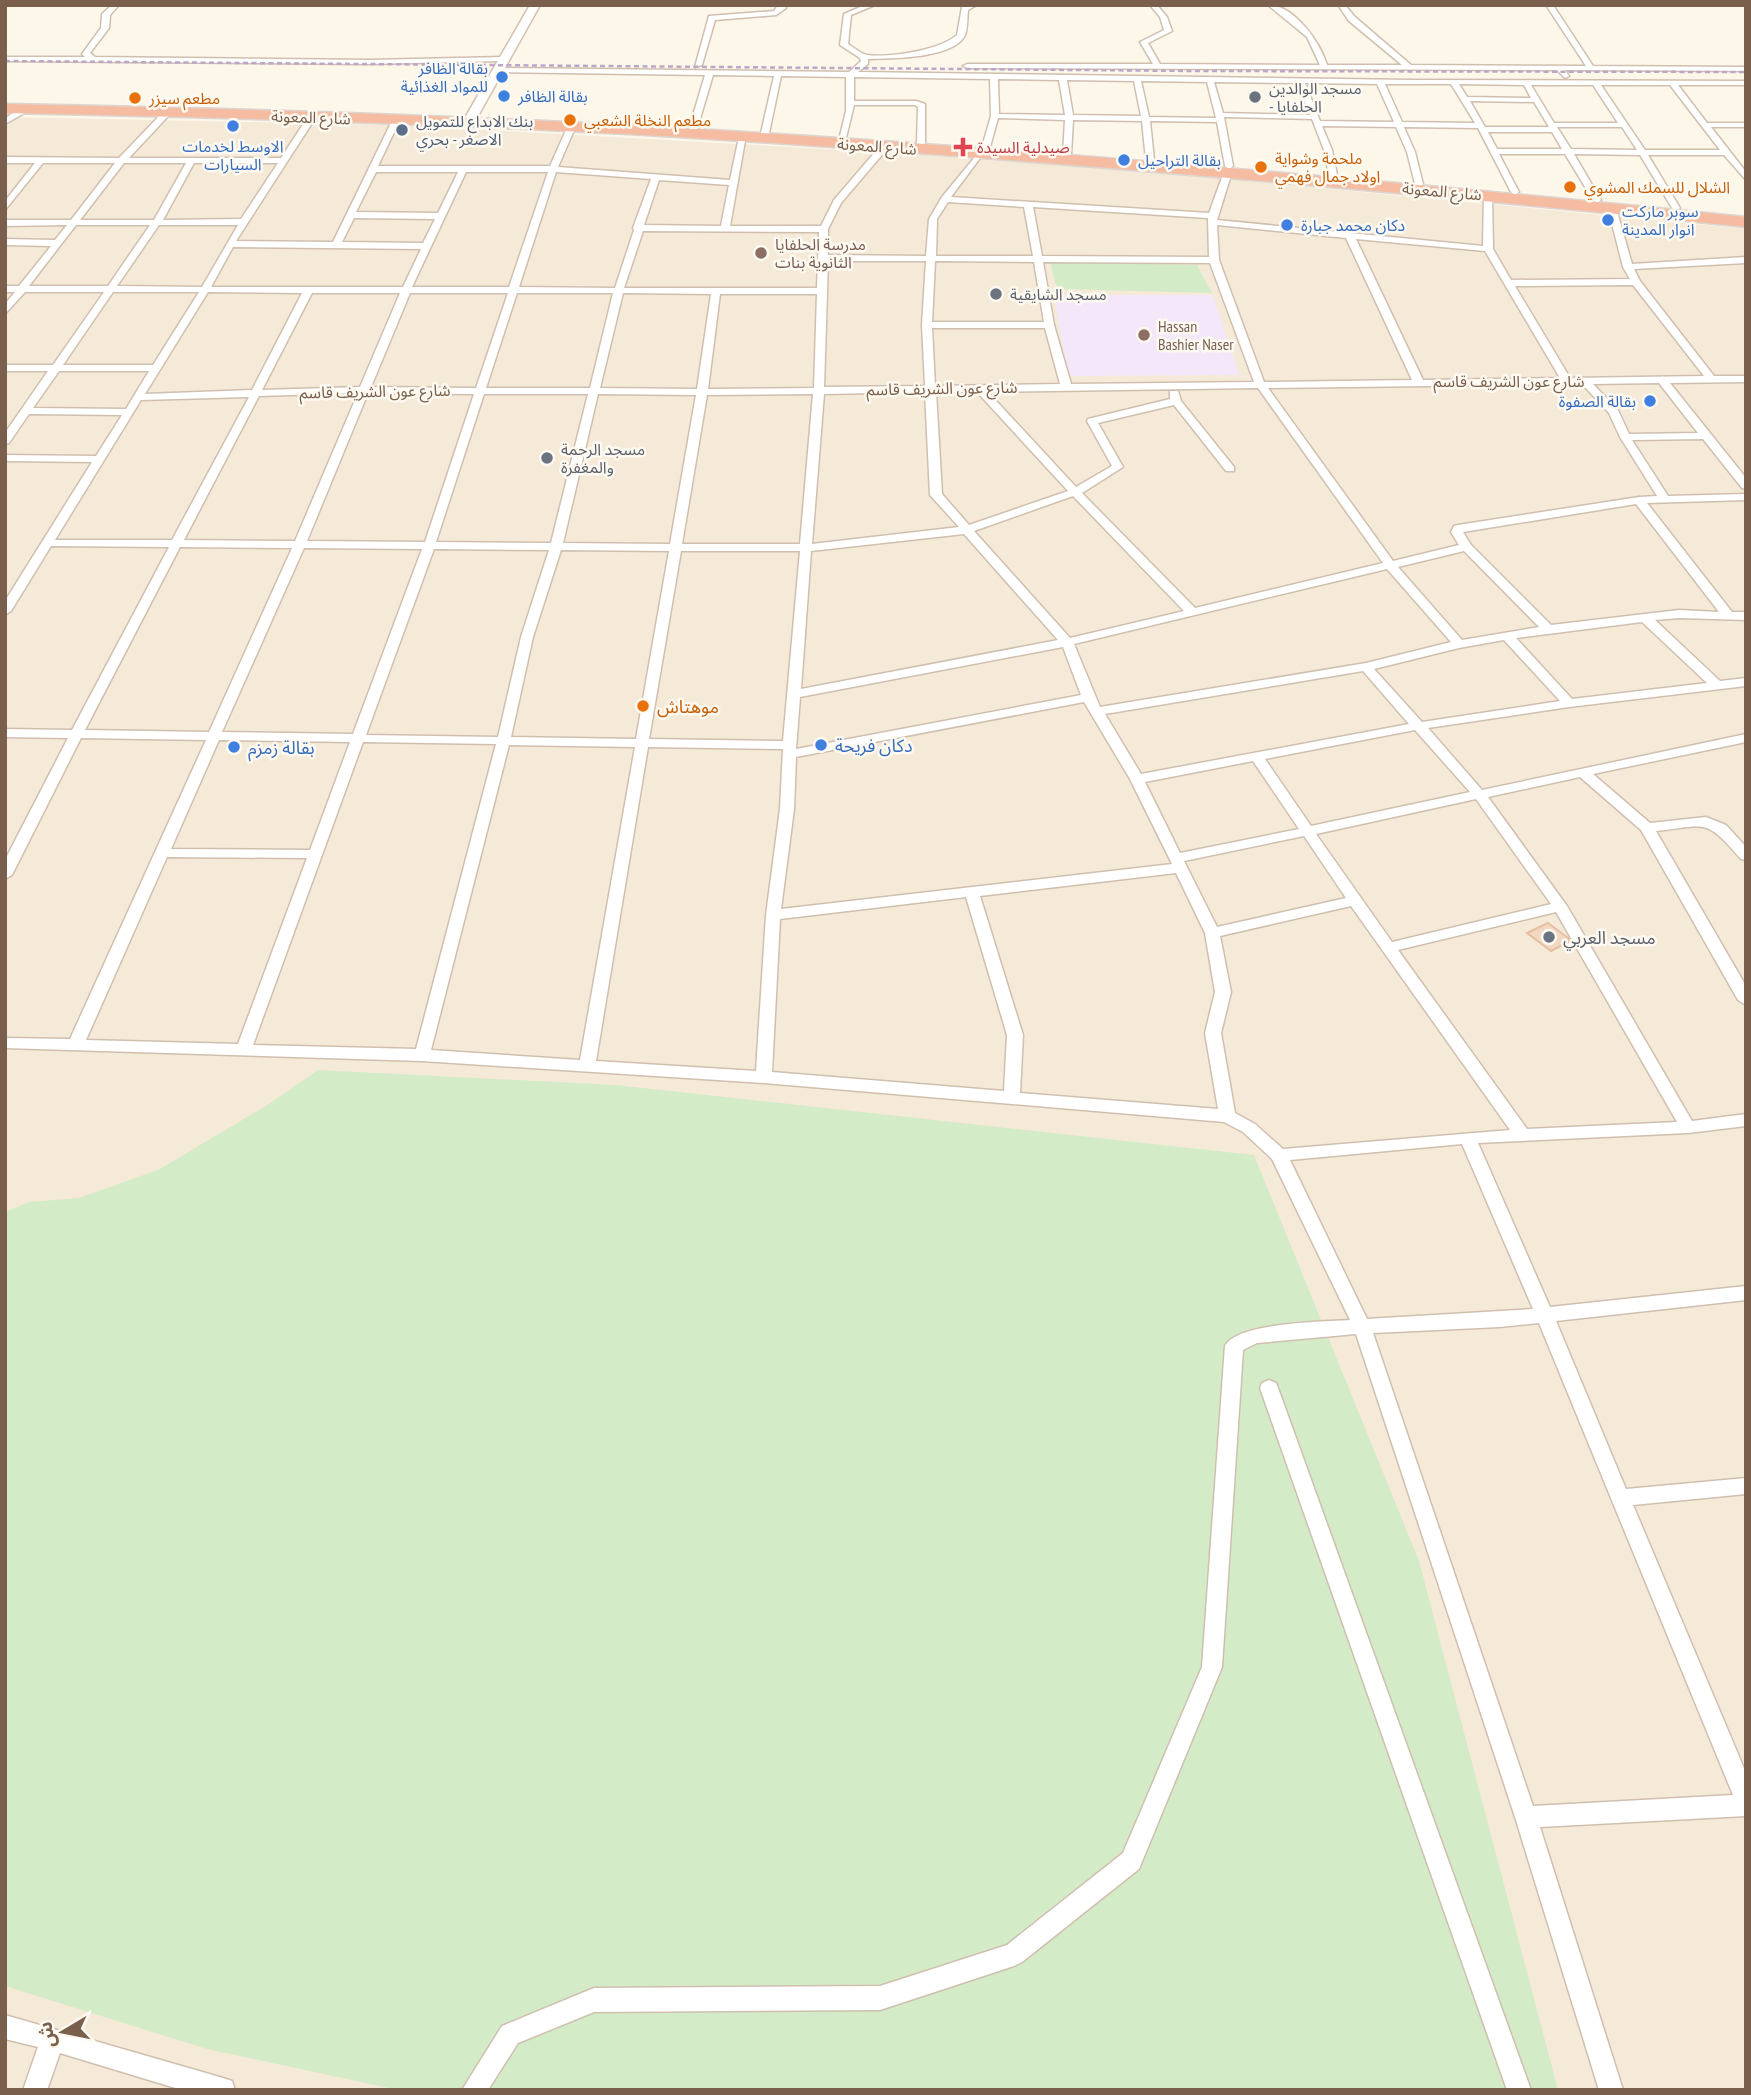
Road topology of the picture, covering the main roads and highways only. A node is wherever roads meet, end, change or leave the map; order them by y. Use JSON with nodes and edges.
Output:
{"nodes":[{"id":1,"x":5,"y":106,"type":"edge"},
{"id":2,"x":470,"y":120,"type":"junction"},
{"id":3,"x":983,"y":151,"type":"junction"},
{"id":4,"x":1228,"y":169,"type":"junction"},
{"id":5,"x":1604,"y":204,"type":"junction"},
{"id":6,"x":1746,"y":215,"type":"edge"},
{"id":7,"x":1746,"y":222,"type":"edge"}],
"edges":[{"from":1,"to":2,"type":"highway","name":"شارع المعونة"},
{"from":1,"to":2,"type":"highway","name":"شارع المعونة"},
{"from":2,"to":3,"type":"highway","name":"شارع المعونة"},
{"from":2,"to":3,"type":"highway","name":"شارع المعونة"},
{"from":3,"to":4,"type":"highway","name":"شارع المعونة"},
{"from":3,"to":4,"type":"highway","name":"شارع المعونة"},
{"from":4,"to":5,"type":"highway","name":"شارع المعونة"},
{"from":4,"to":5,"type":"highway","name":"شارع المعونة"},
{"from":5,"to":6,"type":"highway","name":"شارع المعونة"},
{"from":5,"to":7,"type":"highway","name":"شارع المعونة"}]}
